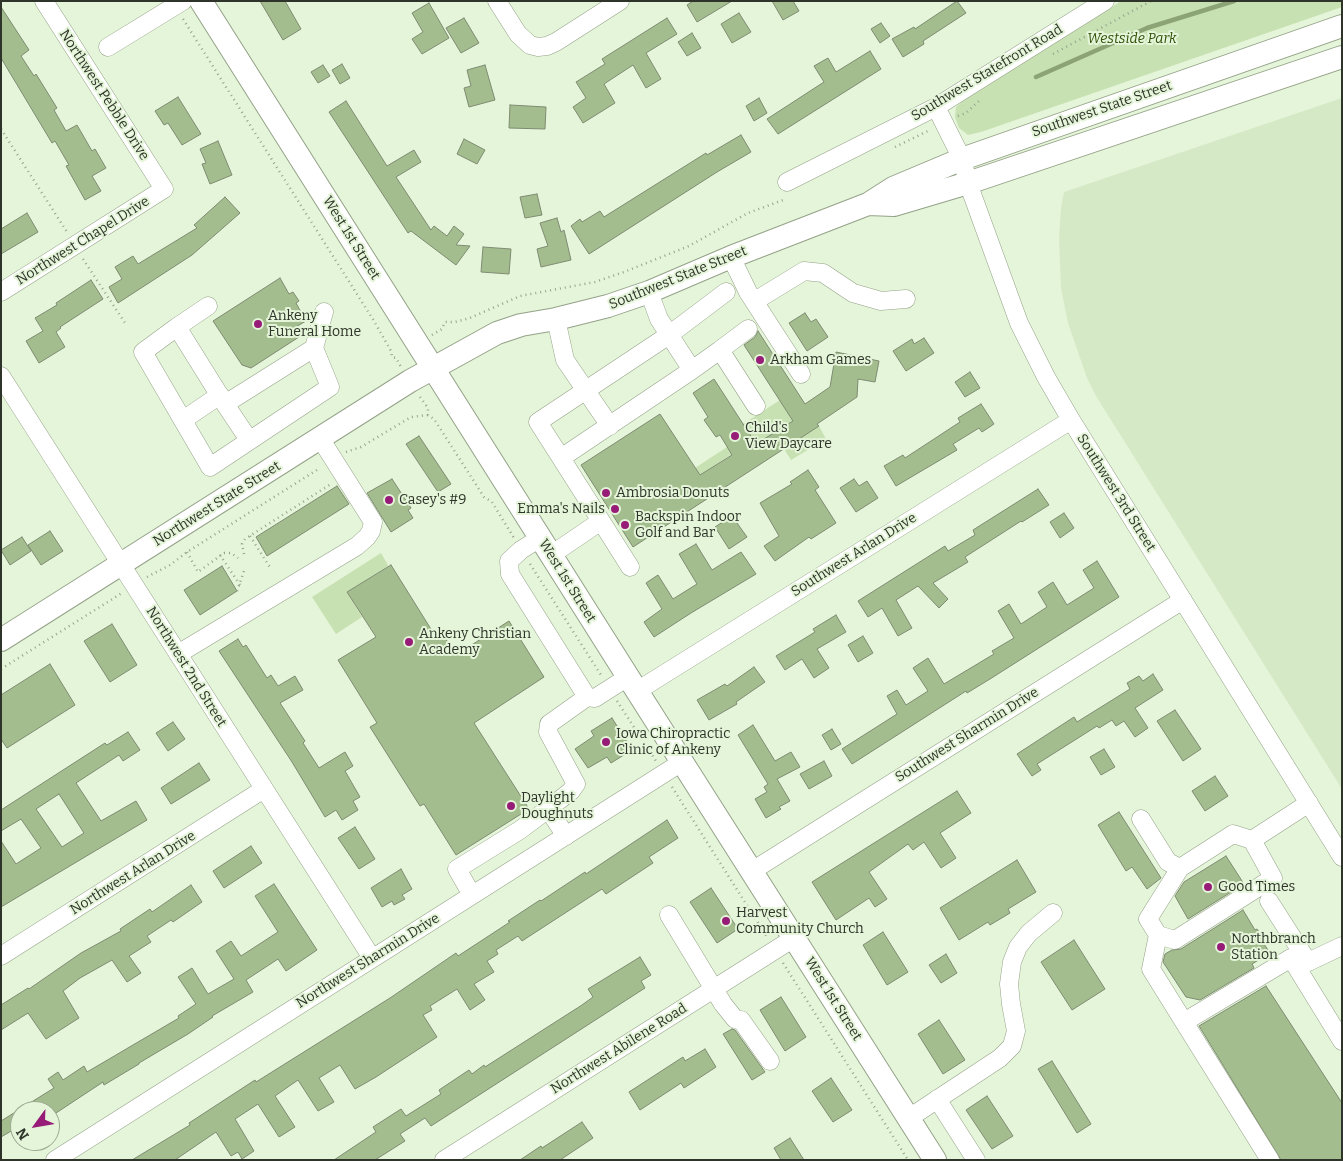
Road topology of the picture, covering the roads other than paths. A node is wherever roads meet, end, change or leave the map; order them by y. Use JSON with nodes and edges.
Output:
{"nodes":[{"id":1,"x":44,"y":1,"type":"edge"},
{"id":2,"x":201,"y":1,"type":"edge"},
{"id":3,"x":497,"y":1,"type":"edge"},
{"id":4,"x":620,"y":1,"type":"edge"},
{"id":5,"x":1105,"y":1,"type":"edge"},
{"id":6,"x":179,"y":4,"type":"edge"},
{"id":7,"x":1342,"y":26,"type":"edge"},
{"id":8,"x":108,"y":47,"type":"dead end"},
{"id":9,"x":1342,"y":57,"type":"edge"},
{"id":10,"x":936,"y":107,"type":"junction"},
{"id":11,"x":962,"y":158,"type":"junction"},
{"id":12,"x":787,"y":182,"type":"dead end"},
{"id":13,"x":968,"y":183,"type":"junction"},
{"id":14,"x":164,"y":189,"type":"joint"},
{"id":15,"x":868,"y":204,"type":"junction"},
{"id":16,"x":731,"y":257,"type":"junction"},
{"id":17,"x":1,"y":292,"type":"edge"},
{"id":18,"x":649,"y":292,"type":"junction"},
{"id":19,"x":726,"y":292,"type":"dead end"},
{"id":20,"x":906,"y":299,"type":"dead end"},
{"id":21,"x":755,"y":301,"type":"junction"},
{"id":22,"x":208,"y":306,"type":"dead end"},
{"id":23,"x":324,"y":312,"type":"dead end"},
{"id":24,"x":556,"y":319,"type":"junction"},
{"id":25,"x":178,"y":327,"type":"junction"},
{"id":26,"x":748,"y":329,"type":"dead end"},
{"id":27,"x":669,"y":335,"type":"junction"},
{"id":28,"x":314,"y":348,"type":"junction"},
{"id":29,"x":720,"y":350,"type":"junction"},
{"id":30,"x":433,"y":368,"type":"junction"},
{"id":31,"x":692,"y":370,"type":"junction"},
{"id":32,"x":801,"y":374,"type":"dead end"},
{"id":33,"x":4,"y":384,"type":"edge"},
{"id":34,"x":585,"y":391,"type":"junction"},
{"id":35,"x":222,"y":399,"type":"junction"},
{"id":36,"x":756,"y":406,"type":"dead end"},
{"id":37,"x":183,"y":420,"type":"junction"},
{"id":38,"x":1071,"y":420,"type":"junction"},
{"id":39,"x":610,"y":426,"type":"junction"},
{"id":40,"x":320,"y":438,"type":"junction"},
{"id":41,"x":249,"y":440,"type":"junction"},
{"id":42,"x":561,"y":458,"type":"junction"},
{"id":43,"x":601,"y":522,"type":"junction"},
{"id":44,"x":537,"y":547,"type":"junction"},
{"id":45,"x":121,"y":564,"type":"junction"},
{"id":46,"x":630,"y":567,"type":"dead end"},
{"id":47,"x":1183,"y":600,"type":"junction"},
{"id":48,"x":1,"y":640,"type":"edge"},
{"id":49,"x":178,"y":654,"type":"junction"},
{"id":50,"x":625,"y":686,"type":"junction"},
{"id":51,"x":587,"y":698,"type":"junction"},
{"id":52,"x":673,"y":768,"type":"junction"},
{"id":53,"x":264,"y":789,"type":"junction"},
{"id":54,"x":1308,"y":803,"type":"junction"},
{"id":55,"x":548,"y":809,"type":"junction"},
{"id":56,"x":1141,"y":819,"type":"dead end"},
{"id":57,"x":566,"y":836,"type":"junction"},
{"id":58,"x":1252,"y":840,"type":"junction"},
{"id":59,"x":1342,"y":856,"type":"edge"},
{"id":60,"x":1180,"y":868,"type":"junction"},
{"id":61,"x":752,"y":871,"type":"junction"},
{"id":62,"x":472,"y":895,"type":"junction"},
{"id":63,"x":1269,"y":901,"type":"dead end"},
{"id":64,"x":1053,"y":913,"type":"dead end"},
{"id":65,"x":668,"y":915,"type":"dead end"},
{"id":66,"x":1158,"y":935,"type":"junction"},
{"id":67,"x":794,"y":938,"type":"junction"},
{"id":68,"x":1342,"y":947,"type":"edge"},
{"id":69,"x":1,"y":956,"type":"edge"},
{"id":70,"x":372,"y":958,"type":"junction"},
{"id":71,"x":1299,"y":960,"type":"junction"},
{"id":72,"x":1342,"y":963,"type":"edge"},
{"id":73,"x":714,"y":989,"type":"junction"},
{"id":74,"x":1184,"y":1022,"type":"junction"},
{"id":75,"x":1342,"y":1040,"type":"edge"},
{"id":76,"x":770,"y":1061,"type":"dead end"},
{"id":77,"x":937,"y":1099,"type":"junction"},
{"id":78,"x":908,"y":1118,"type":"junction"},
{"id":79,"x":55,"y":1160,"type":"edge"},
{"id":80,"x":444,"y":1160,"type":"edge"},
{"id":81,"x":935,"y":1160,"type":"edge"},
{"id":82,"x":976,"y":1160,"type":"edge"},
{"id":83,"x":1270,"y":1160,"type":"edge"}],
"edges":[{"from":1,"to":14,"type":"street","name":"Northwest Pebble Drive"},
{"from":2,"to":30,"type":"main road","name":"West 1st Street"},
{"from":3,"to":4,"type":"street"},
{"from":5,"to":10,"type":"street","name":"Southwest Statefront Road"},
{"from":6,"to":8,"type":"street"},
{"from":7,"to":11,"type":"main road","name":"Southwest State Street"},
{"from":9,"to":13,"type":"main road","name":"Southwest State Street"},
{"from":10,"to":11,"type":"street","name":"Southwest 3rd Street"},
{"from":10,"to":12,"type":"street","name":"Southwest Statefront Road"},
{"from":11,"to":13,"type":"street","name":"Southwest 3rd Street"},
{"from":11,"to":15,"type":"main road","name":"Southwest State Street"},
{"from":13,"to":15,"type":"main road","name":"Southwest State Street"},
{"from":13,"to":38,"type":"street","name":"Southwest 3rd Street"},
{"from":14,"to":17,"type":"street","name":"Northwest Chapel Drive"},
{"from":15,"to":16,"type":"main road","name":"Southwest State Street"},
{"from":16,"to":18,"type":"main road","name":"Southwest State Street"},
{"from":16,"to":21,"type":"street"},
{"from":18,"to":24,"type":"main road","name":"Southwest State Street"},
{"from":18,"to":27,"type":"street"},
{"from":19,"to":27,"type":"street"},
{"from":20,"to":21,"type":"street"},
{"from":21,"to":32,"type":"street"},
{"from":22,"to":25,"type":"street"},
{"from":23,"to":28,"type":"street"},
{"from":24,"to":30,"type":"main road","name":"Southwest State Street"},
{"from":24,"to":34,"type":"street"},
{"from":25,"to":35,"type":"street"},
{"from":25,"to":37,"type":"street"},
{"from":26,"to":29,"type":"street"},
{"from":27,"to":31,"type":"street"},
{"from":27,"to":34,"type":"street"},
{"from":28,"to":35,"type":"street"},
{"from":28,"to":41,"type":"street"},
{"from":29,"to":31,"type":"street"},
{"from":29,"to":36,"type":"street"},
{"from":30,"to":40,"type":"main road","name":"Northwest State Street"},
{"from":30,"to":44,"type":"main road","name":"West 1st Street"},
{"from":31,"to":39,"type":"street"},
{"from":33,"to":45,"type":"street","name":"Northwest 2nd Street"},
{"from":34,"to":39,"type":"street"},
{"from":34,"to":42,"type":"street"},
{"from":35,"to":37,"type":"street"},
{"from":35,"to":41,"type":"street"},
{"from":37,"to":41,"type":"street"},
{"from":38,"to":47,"type":"street","name":"Southwest 3rd Street"},
{"from":38,"to":50,"type":"street","name":"Southwest Arlan Drive"},
{"from":39,"to":42,"type":"street"},
{"from":40,"to":45,"type":"main road","name":"Northwest State Street"},
{"from":40,"to":49,"type":"street"},
{"from":42,"to":43,"type":"street"},
{"from":43,"to":44,"type":"street"},
{"from":43,"to":46,"type":"street"},
{"from":44,"to":50,"type":"main road","name":"West 1st Street"},
{"from":44,"to":51,"type":"street"},
{"from":45,"to":48,"type":"main road","name":"Northwest State Street"},
{"from":45,"to":49,"type":"street","name":"Northwest 2nd Street"},
{"from":47,"to":54,"type":"street","name":"Southwest 3rd Street"},
{"from":47,"to":61,"type":"street","name":"Southwest Sharmin Drive"},
{"from":49,"to":53,"type":"street","name":"Northwest 2nd Street"},
{"from":50,"to":51,"type":"street","name":"Southwest Arlan Drive"},
{"from":50,"to":52,"type":"main road","name":"West 1st Street"},
{"from":51,"to":55,"type":"street","name":"Southwest Arlan Drive"},
{"from":52,"to":57,"type":"street","name":"Northwest Sharmin Drive"},
{"from":52,"to":61,"type":"main road","name":"West 1st Street"},
{"from":53,"to":69,"type":"street","name":"Northwest Arlan Drive"},
{"from":53,"to":70,"type":"street","name":"Northwest 2nd Street"},
{"from":54,"to":58,"type":"street"},
{"from":54,"to":59,"type":"street","name":"Southwest 3rd Street"},
{"from":55,"to":57,"type":"street"},
{"from":55,"to":62,"type":"street"},
{"from":56,"to":60,"type":"street"},
{"from":57,"to":62,"type":"street","name":"Northwest Sharmin Drive"},
{"from":58,"to":60,"type":"street"},
{"from":58,"to":66,"type":"street"},
{"from":60,"to":66,"type":"street"},
{"from":61,"to":67,"type":"main road","name":"West 1st Street"},
{"from":62,"to":70,"type":"street","name":"Northwest Sharmin Drive"},
{"from":63,"to":71,"type":"street"},
{"from":64,"to":77,"type":"street"},
{"from":65,"to":73,"type":"street"},
{"from":66,"to":74,"type":"street"},
{"from":67,"to":73,"type":"street","name":"Northwest Abilene Road"},
{"from":67,"to":78,"type":"main road","name":"West 1st Street"},
{"from":68,"to":71,"type":"street"},
{"from":68,"to":72,"type":"street"},
{"from":70,"to":79,"type":"street","name":"Northwest Sharmin Drive"},
{"from":71,"to":74,"type":"street"},
{"from":71,"to":75,"type":"street"},
{"from":73,"to":76,"type":"street"},
{"from":73,"to":80,"type":"street","name":"Northwest Abilene Road"},
{"from":74,"to":83,"type":"street"},
{"from":77,"to":78,"type":"street"},
{"from":77,"to":82,"type":"street"},
{"from":78,"to":81,"type":"main road","name":"West 1st Street"}]}
